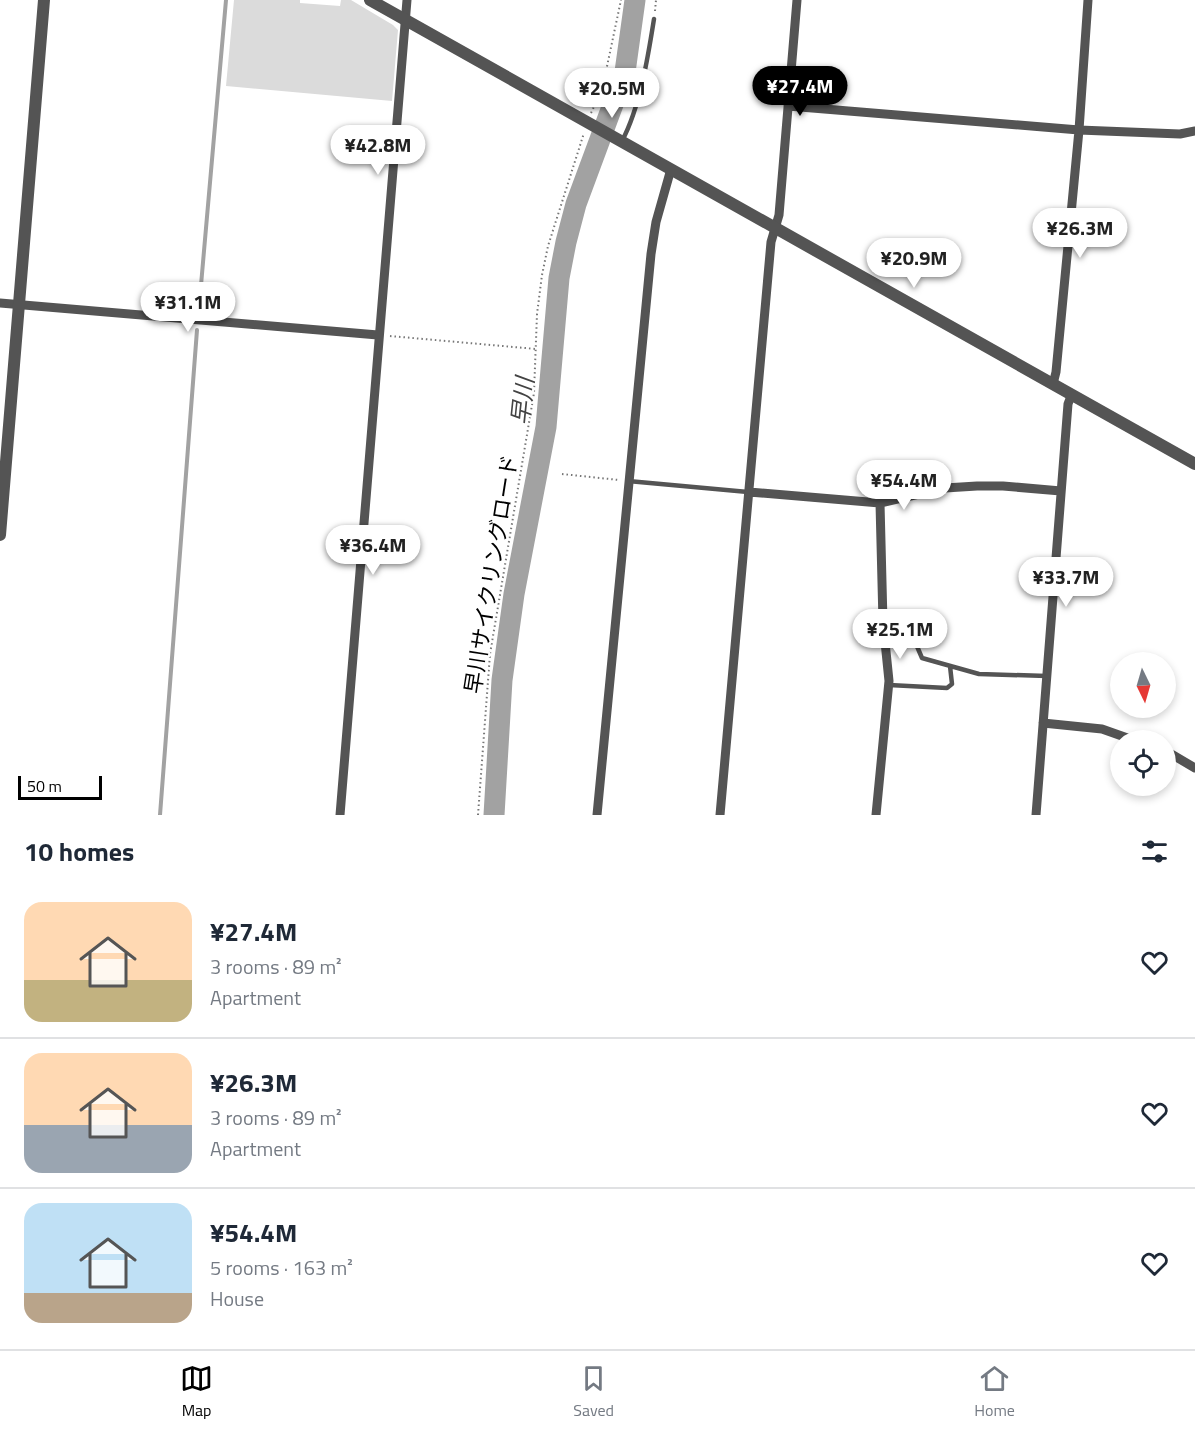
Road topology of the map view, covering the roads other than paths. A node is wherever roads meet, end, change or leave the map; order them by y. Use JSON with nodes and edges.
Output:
{"nodes":[{"id":1,"x":44,"y":0,"type":"edge"},
{"id":2,"x":370,"y":0,"type":"edge"},
{"id":3,"x":407,"y":0,"type":"edge"},
{"id":4,"x":797,"y":0,"type":"edge"},
{"id":5,"x":1088,"y":0,"type":"edge"},
{"id":6,"x":654,"y":19,"type":"road end"},
{"id":7,"x":405,"y":20,"type":"junction"},
{"id":8,"x":788,"y":106,"type":"junction"},
{"id":9,"x":1079,"y":130,"type":"junction"},
{"id":10,"x":1195,"y":130,"type":"edge"},
{"id":11,"x":620,"y":140,"type":"junction"},
{"id":12,"x":671,"y":169,"type":"junction"},
{"id":13,"x":775,"y":228,"type":"junction"},
{"id":14,"x":0,"y":303,"type":"edge"},
{"id":15,"x":19,"y":304,"type":"junction"},
{"id":16,"x":378,"y":335,"type":"junction"},
{"id":17,"x":1053,"y":384,"type":"junction"},
{"id":18,"x":1071,"y":396,"type":"junction"},
{"id":19,"x":1195,"y":464,"type":"edge"},
{"id":20,"x":628,"y":481,"type":"junction"},
{"id":21,"x":1061,"y":491,"type":"junction"},
{"id":22,"x":749,"y":492,"type":"junction"},
{"id":23,"x":880,"y":503,"type":"junction"},
{"id":24,"x":0,"y":535,"type":"edge"},
{"id":25,"x":883,"y":622,"type":"junction"},
{"id":26,"x":950,"y":666,"type":"junction"},
{"id":27,"x":1047,"y":676,"type":"junction"},
{"id":28,"x":889,"y":684,"type":"junction"},
{"id":29,"x":1043,"y":723,"type":"junction"},
{"id":30,"x":1110,"y":732,"type":"edge"},
{"id":31,"x":1176,"y":757,"type":"edge"},
{"id":32,"x":1195,"y":768,"type":"edge"},
{"id":33,"x":340,"y":815,"type":"edge"},
{"id":34,"x":597,"y":815,"type":"edge"},
{"id":35,"x":720,"y":815,"type":"edge"},
{"id":36,"x":876,"y":815,"type":"edge"},
{"id":37,"x":1036,"y":815,"type":"edge"}],
"edges":[{"from":1,"to":15,"type":"street"},
{"from":2,"to":7,"type":"street"},
{"from":3,"to":7,"type":"street"},
{"from":4,"to":8,"type":"street"},
{"from":5,"to":9,"type":"street"},
{"from":6,"to":11,"type":"lane"},
{"from":7,"to":11,"type":"street"},
{"from":7,"to":16,"type":"street"},
{"from":8,"to":9,"type":"street"},
{"from":8,"to":13,"type":"street"},
{"from":9,"to":10,"type":"street"},
{"from":9,"to":17,"type":"street"},
{"from":11,"to":12,"type":"street"},
{"from":12,"to":13,"type":"street"},
{"from":12,"to":20,"type":"street"},
{"from":13,"to":17,"type":"street"},
{"from":13,"to":22,"type":"street"},
{"from":14,"to":15,"type":"street"},
{"from":15,"to":16,"type":"street"},
{"from":15,"to":24,"type":"street"},
{"from":16,"to":33,"type":"street"},
{"from":17,"to":18,"type":"street"},
{"from":18,"to":19,"type":"street"},
{"from":18,"to":21,"type":"street"},
{"from":20,"to":22,"type":"lane"},
{"from":20,"to":34,"type":"street"},
{"from":21,"to":23,"type":"street"},
{"from":21,"to":27,"type":"street"},
{"from":22,"to":23,"type":"street"},
{"from":22,"to":35,"type":"street"},
{"from":23,"to":25,"type":"street"},
{"from":25,"to":26,"type":"lane"},
{"from":25,"to":28,"type":"street"},
{"from":26,"to":27,"type":"lane"},
{"from":26,"to":28,"type":"lane"},
{"from":27,"to":29,"type":"street"},
{"from":28,"to":36,"type":"street"},
{"from":29,"to":30,"type":"street"},
{"from":29,"to":37,"type":"street"},
{"from":31,"to":32,"type":"street"}]}
